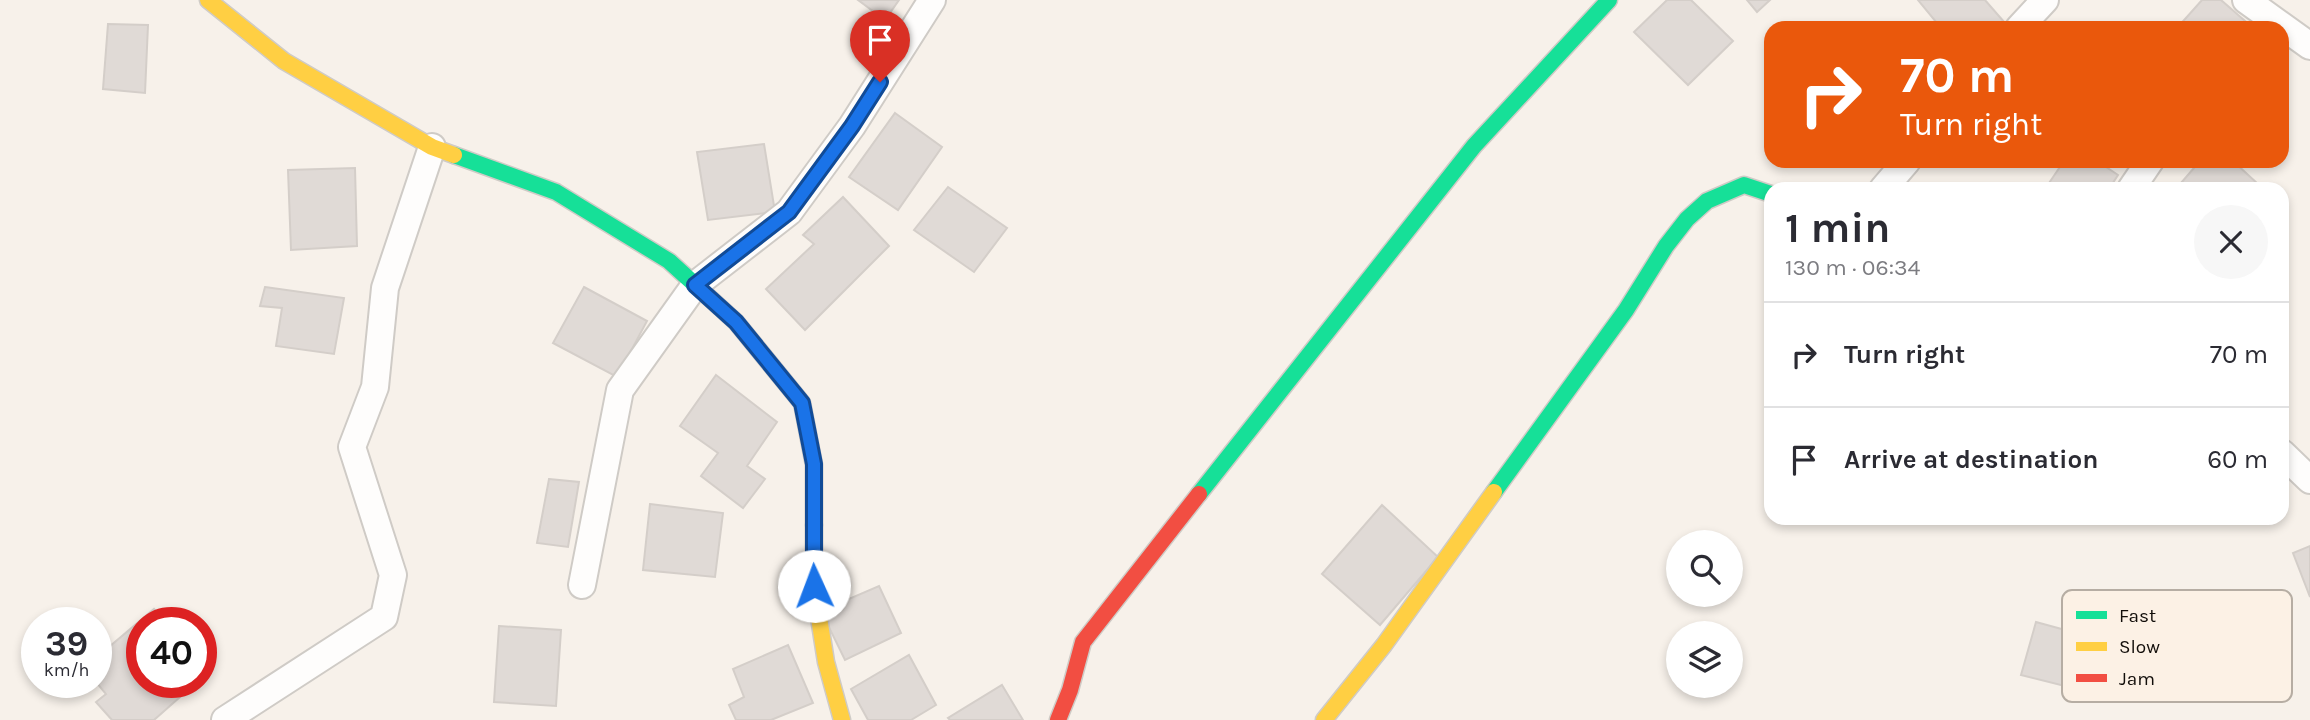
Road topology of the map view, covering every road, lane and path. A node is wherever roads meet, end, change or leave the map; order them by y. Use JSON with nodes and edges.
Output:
{"nodes":[{"id":1,"x":208,"y":0,"type":"edge"},
{"id":2,"x":932,"y":0,"type":"edge"},
{"id":3,"x":1609,"y":0,"type":"edge"},
{"id":4,"x":2045,"y":0,"type":"edge"},
{"id":5,"x":2246,"y":0,"type":"edge"},
{"id":6,"x":2026,"y":21,"type":"edge"},
{"id":7,"x":2273,"y":21,"type":"edge"},
{"id":8,"x":2289,"y":33,"type":"edge"},
{"id":9,"x":2310,"y":46,"type":"edge"},
{"id":10,"x":432,"y":147,"type":"junction"},
{"id":11,"x":1901,"y":168,"type":"edge"},
{"id":12,"x":1889,"y":182,"type":"edge"},
{"id":13,"x":1764,"y":192,"type":"edge"},
{"id":14,"x":695,"y":285,"type":"junction"},
{"id":15,"x":2289,"y":460,"type":"edge"},
{"id":16,"x":2310,"y":480,"type":"edge"},
{"id":17,"x":582,"y":585,"type":"dead end"},
{"id":18,"x":225,"y":720,"type":"edge"},
{"id":19,"x":842,"y":720,"type":"edge"},
{"id":20,"x":1058,"y":720,"type":"edge"},
{"id":21,"x":1324,"y":720,"type":"edge"}],
"edges":[{"from":1,"to":10,"type":"street"},
{"from":2,"to":14,"type":"street"},
{"from":3,"to":20,"type":"street"},
{"from":4,"to":6,"type":"street"},
{"from":5,"to":7,"type":"street"},
{"from":8,"to":9,"type":"street"},
{"from":10,"to":14,"type":"street"},
{"from":10,"to":18,"type":"street"},
{"from":11,"to":12,"type":"street"},
{"from":13,"to":21,"type":"street"},
{"from":14,"to":17,"type":"street"},
{"from":14,"to":19,"type":"street"},
{"from":15,"to":16,"type":"street"}]}
